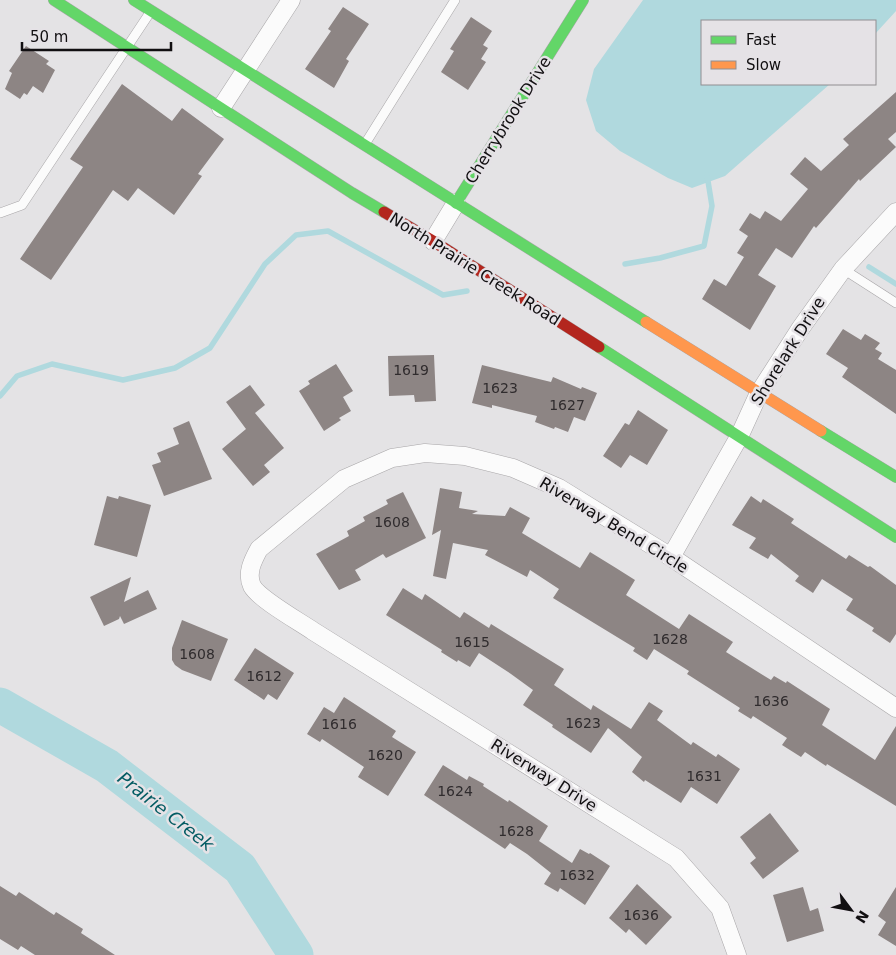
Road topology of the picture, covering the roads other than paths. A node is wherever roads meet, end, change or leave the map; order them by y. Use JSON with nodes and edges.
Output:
{"nodes":[{"id":1,"x":54,"y":0,"type":"edge"},
{"id":2,"x":134,"y":0,"type":"edge"},
{"id":3,"x":291,"y":0,"type":"edge"},
{"id":4,"x":455,"y":0,"type":"edge"},
{"id":5,"x":583,"y":0,"type":"edge"},
{"id":6,"x":151,"y":10,"type":"junction"},
{"id":7,"x":127,"y":47,"type":"junction"},
{"id":8,"x":246,"y":70,"type":"junction"},
{"id":9,"x":221,"y":108,"type":"junction"},
{"id":10,"x":364,"y":145,"type":"junction"},
{"id":11,"x":456,"y":203,"type":"junction"},
{"id":12,"x":896,"y":212,"type":"edge"},
{"id":13,"x":0,"y":213,"type":"edge"},
{"id":14,"x":433,"y":241,"type":"junction"},
{"id":15,"x":843,"y":269,"type":"junction"},
{"id":16,"x":896,"y":303,"type":"edge"},
{"id":17,"x":759,"y":393,"type":"junction"},
{"id":18,"x":739,"y":437,"type":"junction"},
{"id":19,"x":896,"y":477,"type":"edge"},
{"id":20,"x":896,"y":537,"type":"edge"},
{"id":21,"x":671,"y":557,"type":"junction"},
{"id":22,"x":313,"y":631,"type":"joint"},
{"id":23,"x":896,"y":708,"type":"edge"},
{"id":24,"x":737,"y":955,"type":"edge"}],
"edges":[{"from":1,"to":7,"type":"main road","name":"North Prairie Creek Road"},
{"from":2,"to":6,"type":"main road"},
{"from":3,"to":8,"type":"street"},
{"from":4,"to":10,"type":"lane"},
{"from":5,"to":11,"type":"main road","name":"Cherrybrook Drive"},
{"from":6,"to":7,"type":"lane"},
{"from":6,"to":8,"type":"main road"},
{"from":7,"to":9,"type":"main road","name":"North Prairie Creek Road"},
{"from":7,"to":13,"type":"lane"},
{"from":8,"to":9,"type":"street"},
{"from":8,"to":10,"type":"main road"},
{"from":9,"to":14,"type":"main road","name":"North Prairie Creek Road"},
{"from":10,"to":11,"type":"main road"},
{"from":11,"to":14,"type":"street","name":"Cherrybrook Drive"},
{"from":11,"to":17,"type":"main road"},
{"from":12,"to":15,"type":"street","name":"Shorelark Drive"},
{"from":14,"to":18,"type":"main road","name":"North Prairie Creek Road"},
{"from":15,"to":16,"type":"lane"},
{"from":15,"to":17,"type":"street","name":"Shorelark Drive"},
{"from":17,"to":18,"type":"street","name":"Shorelark Drive"},
{"from":17,"to":19,"type":"main road"},
{"from":18,"to":20,"type":"main road","name":"North Prairie Creek Road"},
{"from":18,"to":21,"type":"street","name":"Shorelark Drive"},
{"from":21,"to":22,"type":"street","name":"Riverway Bend Circle"},
{"from":21,"to":23,"type":"street","name":"Riverway Bend Circle"},
{"from":22,"to":24,"type":"street","name":"Riverway Drive"}]}
